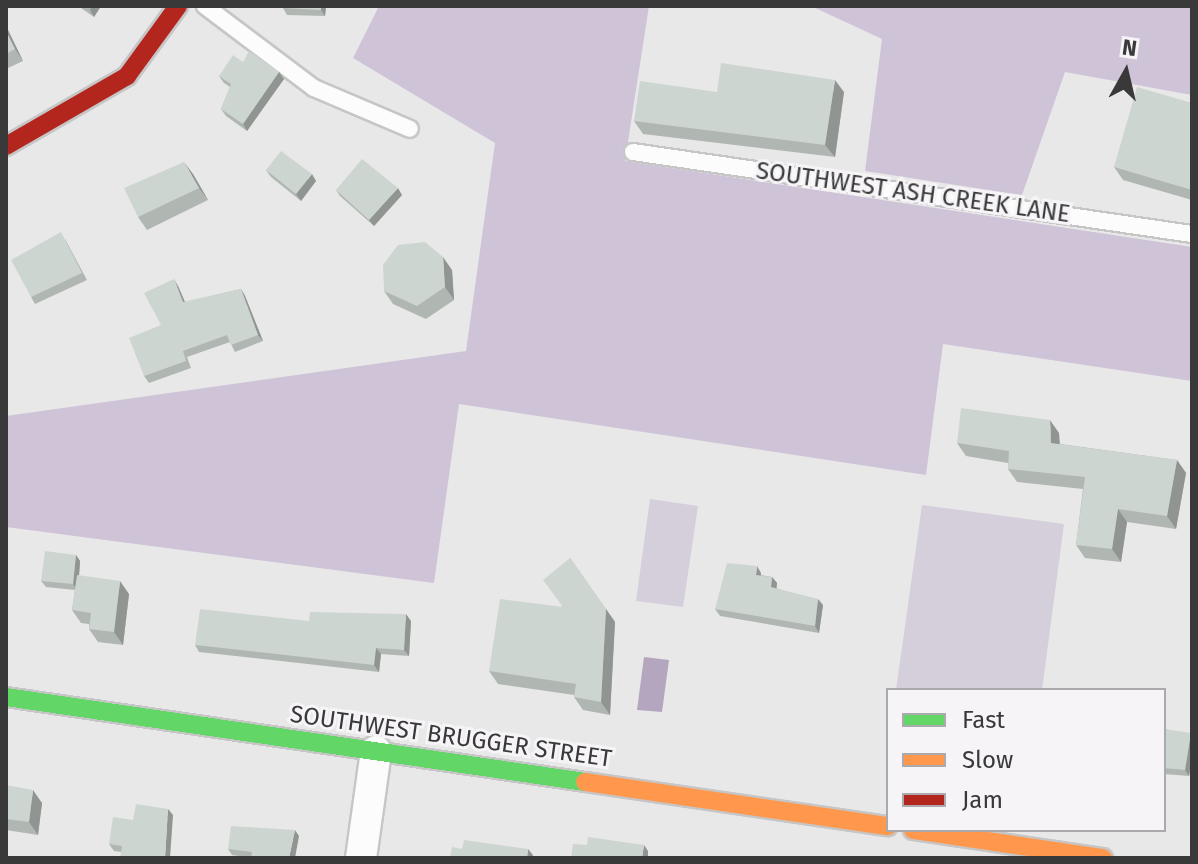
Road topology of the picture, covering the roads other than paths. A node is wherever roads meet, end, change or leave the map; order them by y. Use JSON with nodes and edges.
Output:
{"nodes":[{"id":1,"x":178,"y":6,"type":"edge"},
{"id":2,"x":205,"y":6,"type":"edge"},
{"id":3,"x":410,"y":129,"type":"dead end"},
{"id":4,"x":6,"y":146,"type":"edge"},
{"id":5,"x":633,"y":152,"type":"dead end"},
{"id":6,"x":1192,"y":234,"type":"edge"},
{"id":7,"x":6,"y":697,"type":"edge"},
{"id":8,"x":376,"y":751,"type":"junction"},
{"id":9,"x":886,"y":826,"type":"edge"},
{"id":10,"x":927,"y":832,"type":"edge"},
{"id":11,"x":361,"y":858,"type":"edge"},
{"id":12,"x":1103,"y":858,"type":"edge"}],
"edges":[{"from":1,"to":4,"type":"street"},
{"from":2,"to":3,"type":"lane"},
{"from":5,"to":6,"type":"lane","name":"SOUTHWEST ASH CREEK LANE"},
{"from":7,"to":8,"type":"street","name":"SOUTHWEST BRUGGER STREET"},
{"from":8,"to":9,"type":"street","name":"SOUTHWEST BRUGGER STREET"},
{"from":8,"to":11,"type":"street"},
{"from":10,"to":12,"type":"street"}]}
